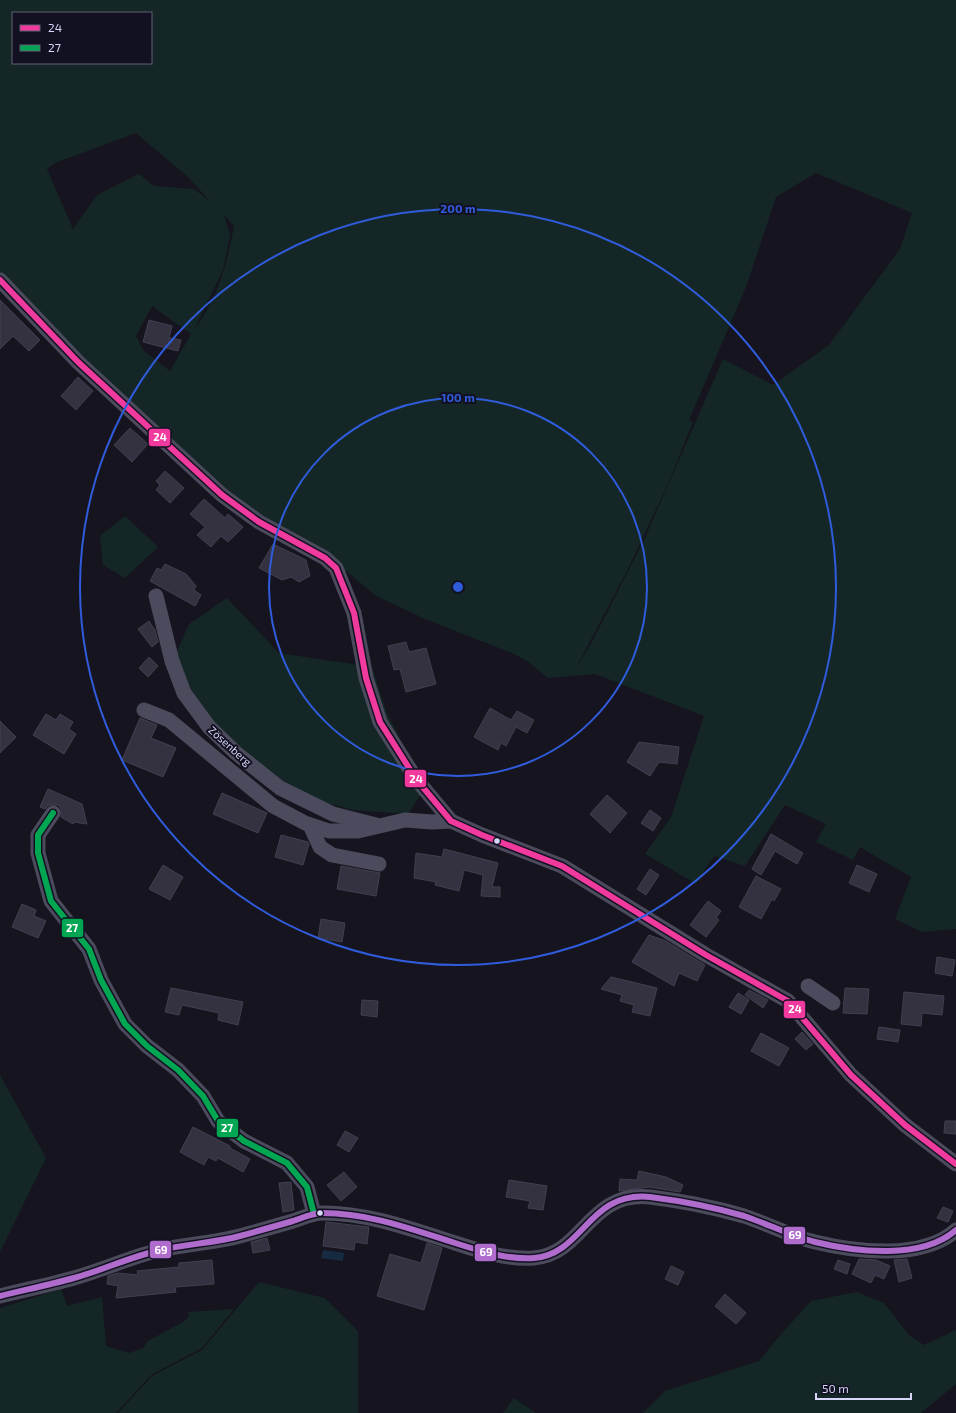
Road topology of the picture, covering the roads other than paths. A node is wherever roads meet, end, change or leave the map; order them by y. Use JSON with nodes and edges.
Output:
{"nodes":[{"id":1,"x":0,"y":280,"type":"edge"},
{"id":2,"x":156,"y":596,"type":"dead end"},
{"id":3,"x":144,"y":710,"type":"dead end"},
{"id":4,"x":52,"y":813,"type":"dead end"},
{"id":5,"x":451,"y":821,"type":"junction"},
{"id":6,"x":310,"y":825,"type":"junction"},
{"id":7,"x":379,"y":826,"type":"junction"},
{"id":8,"x":379,"y":864,"type":"dead end"},
{"id":9,"x":808,"y":986,"type":"dead end"},
{"id":10,"x":833,"y":1003,"type":"dead end"},
{"id":11,"x":956,"y":1164,"type":"edge"},
{"id":12,"x":314,"y":1214,"type":"junction"},
{"id":13,"x":956,"y":1230,"type":"edge"},
{"id":14,"x":0,"y":1296,"type":"edge"}],
"edges":[{"from":1,"to":5,"type":"street","name":"Zösenberg"},
{"from":2,"to":7,"type":"street","name":"Zösenberg"},
{"from":3,"to":6,"type":"street","name":"Zösenberg"},
{"from":4,"to":12,"type":"street"},
{"from":5,"to":7,"type":"street","name":"Zösenberg"},
{"from":5,"to":11,"type":"street","name":"Zösenberg"},
{"from":6,"to":7,"type":"street","name":"Zösenberg"},
{"from":6,"to":8,"type":"street"},
{"from":9,"to":10,"type":"street"},
{"from":12,"to":13,"type":"street"},
{"from":12,"to":14,"type":"street"}]}
